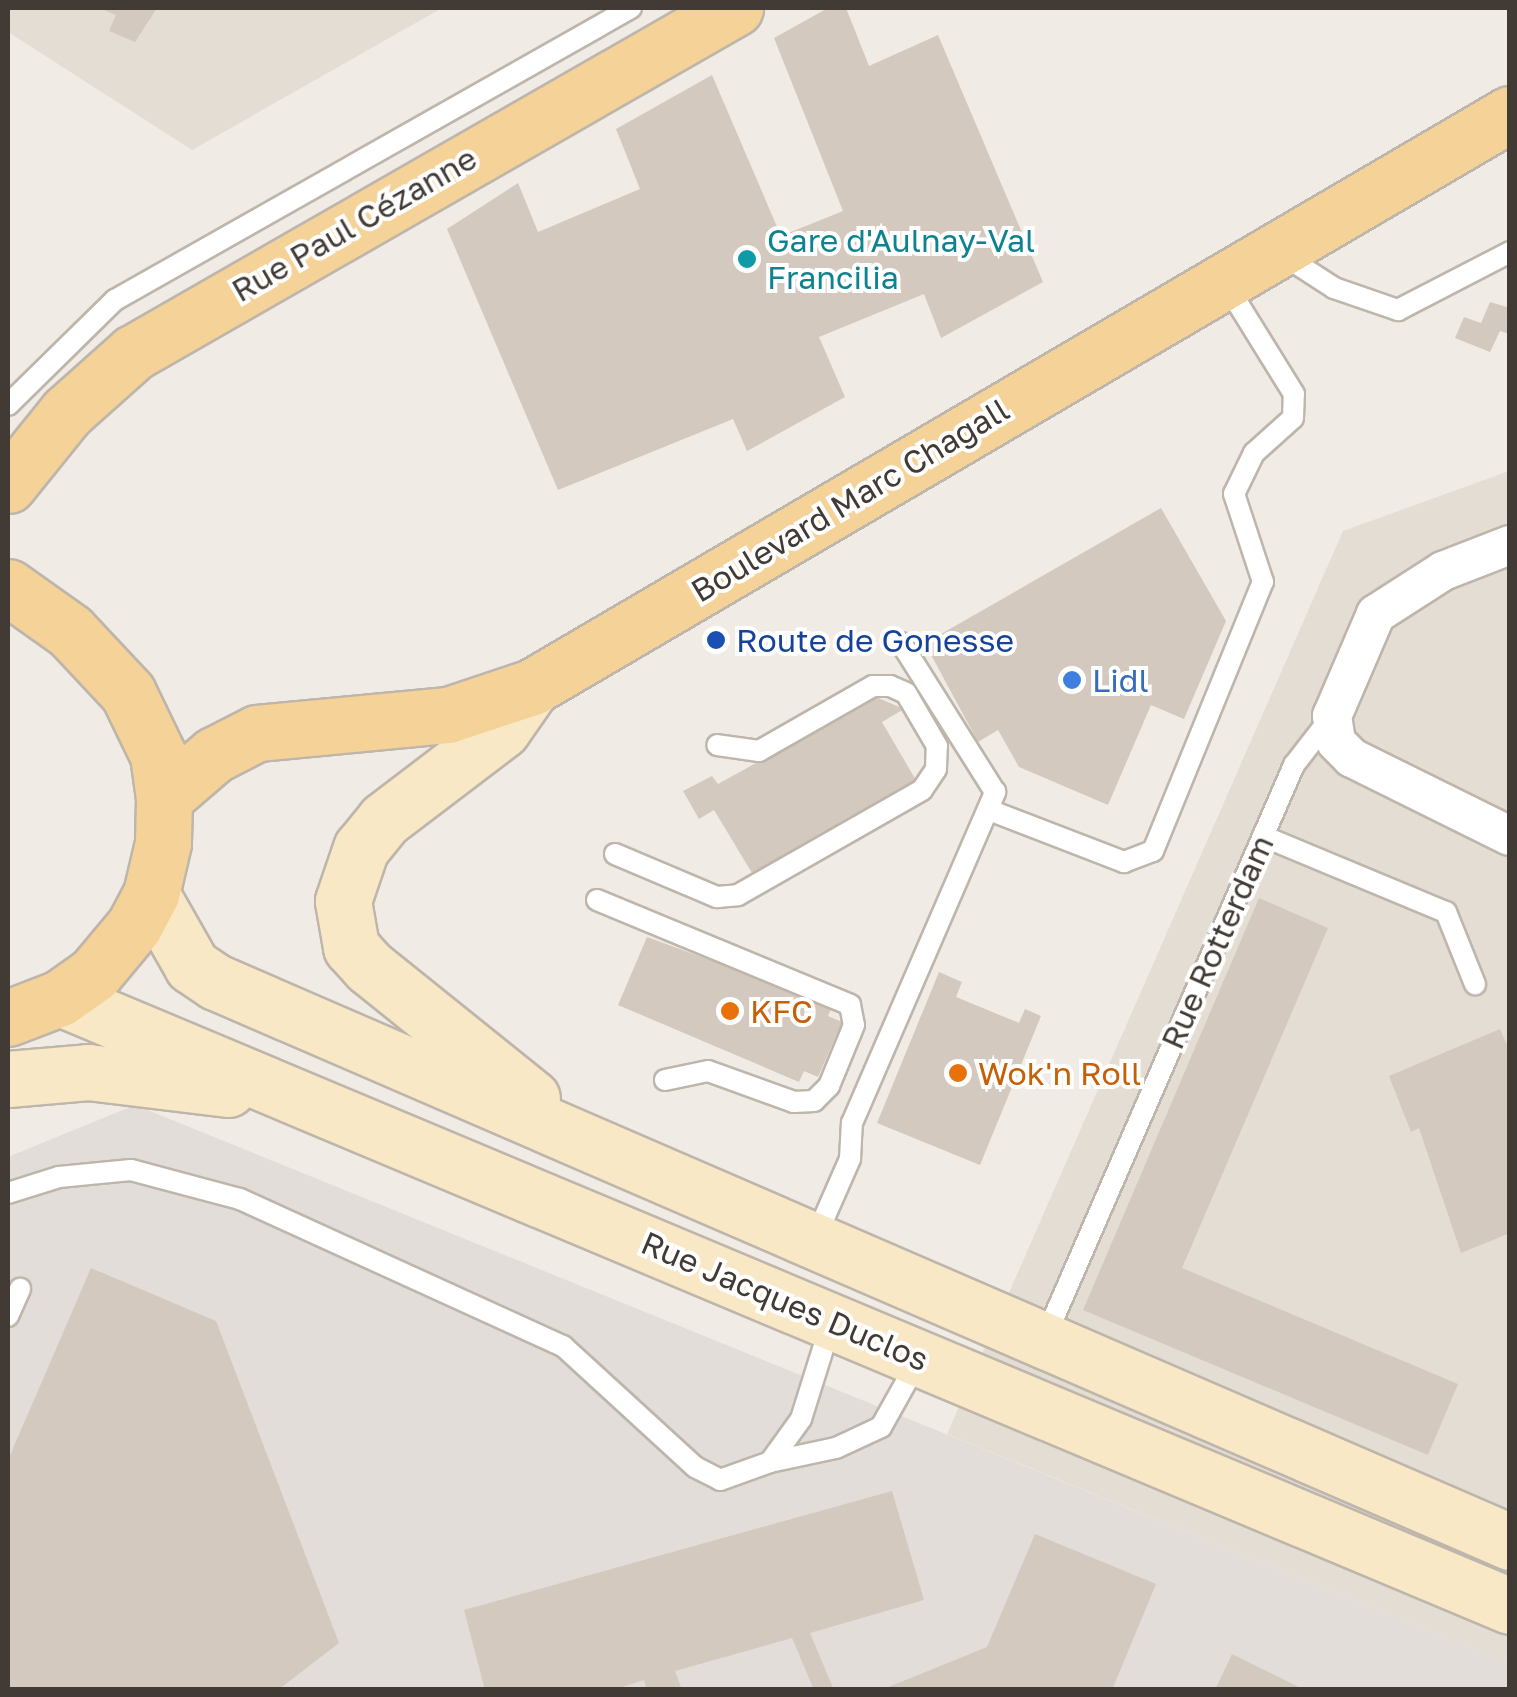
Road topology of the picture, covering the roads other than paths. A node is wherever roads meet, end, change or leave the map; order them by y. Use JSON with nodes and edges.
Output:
{"nodes":[{"id":1,"x":631,"y":8,"type":"edge"},
{"id":2,"x":735,"y":8,"type":"edge"},
{"id":3,"x":1510,"y":114,"type":"edge"},
{"id":4,"x":1274,"y":249,"type":"junction"},
{"id":5,"x":1510,"y":252,"type":"edge"},
{"id":6,"x":1223,"y":280,"type":"junction"},
{"id":7,"x":8,"y":405,"type":"edge"},
{"id":8,"x":8,"y":485,"type":"edge"},
{"id":9,"x":1510,"y":545,"type":"edge"},
{"id":10,"x":8,"y":587,"type":"edge"},
{"id":11,"x":901,"y":642,"type":"dead end"},
{"id":12,"x":532,"y":687,"type":"junction"},
{"id":13,"x":1332,"y":716,"type":"junction"},
{"id":14,"x":716,"y":746,"type":"dead end"},
{"id":15,"x":164,"y":798,"type":"junction"},
{"id":16,"x":990,"y":810,"type":"junction"},
{"id":17,"x":1264,"y":836,"type":"junction"},
{"id":18,"x":1510,"y":836,"type":"edge"},
{"id":19,"x":615,"y":854,"type":"dead end"},
{"id":20,"x":151,"y":894,"type":"junction"},
{"id":21,"x":596,"y":900,"type":"dead end"},
{"id":22,"x":1475,"y":984,"type":"dead end"},
{"id":23,"x":60,"y":998,"type":"junction"},
{"id":24,"x":8,"y":1018,"type":"edge"},
{"id":25,"x":8,"y":1079,"type":"edge"},
{"id":26,"x":665,"y":1080,"type":"dead end"},
{"id":27,"x":312,"y":1099,"type":"junction"},
{"id":28,"x":589,"y":1144,"type":"junction"},
{"id":29,"x":8,"y":1194,"type":"edge"},
{"id":30,"x":812,"y":1243,"type":"junction"},
{"id":31,"x":20,"y":1289,"type":"dead end"},
{"id":32,"x":8,"y":1316,"type":"edge"},
{"id":33,"x":831,"y":1321,"type":"junction"},
{"id":34,"x":1043,"y":1342,"type":"junction"},
{"id":35,"x":919,"y":1358,"type":"junction"},
{"id":36,"x":770,"y":1462,"type":"junction"},
{"id":37,"x":1510,"y":1542,"type":"edge"},
{"id":38,"x":1510,"y":1606,"type":"edge"}],
"edges":[{"from":1,"to":7,"type":"lane"},
{"from":2,"to":8,"type":"main road","name":"Rue Paul Cézanne"},
{"from":3,"to":4,"type":"main road","name":"Boulevard Marc Chagall"},
{"from":4,"to":5,"type":"lane"},
{"from":4,"to":6,"type":"main road","name":"Boulevard Marc Chagall"},
{"from":6,"to":12,"type":"main road","name":"Boulevard Marc Chagall"},
{"from":6,"to":16,"type":"lane"},
{"from":9,"to":13,"type":"street"},
{"from":10,"to":15,"type":"main road"},
{"from":11,"to":16,"type":"lane"},
{"from":12,"to":15,"type":"main road","name":"Boulevard Marc Chagall"},
{"from":12,"to":28,"type":"main road"},
{"from":13,"to":17,"type":"lane","name":"Rue Rotterdam"},
{"from":13,"to":18,"type":"street"},
{"from":14,"to":19,"type":"lane"},
{"from":15,"to":20,"type":"main road"},
{"from":16,"to":30,"type":"lane"},
{"from":17,"to":22,"type":"lane"},
{"from":17,"to":34,"type":"lane","name":"Rue Rotterdam"},
{"from":20,"to":23,"type":"main road"},
{"from":20,"to":28,"type":"main road","name":"Rue Jacques Duclos"},
{"from":21,"to":26,"type":"lane"},
{"from":23,"to":24,"type":"main road"},
{"from":23,"to":27,"type":"main road","name":"Rue Jacques Duclos"},
{"from":25,"to":27,"type":"main road"},
{"from":27,"to":33,"type":"main road","name":"Rue Jacques Duclos"},
{"from":28,"to":30,"type":"main road","name":"Rue Jacques Duclos"},
{"from":29,"to":36,"type":"lane"},
{"from":30,"to":34,"type":"main road","name":"Rue Jacques Duclos"},
{"from":31,"to":32,"type":"lane"},
{"from":33,"to":35,"type":"main road","name":"Rue Jacques Duclos"},
{"from":33,"to":36,"type":"lane"},
{"from":34,"to":37,"type":"main road","name":"Rue Jacques Duclos"},
{"from":35,"to":36,"type":"lane"},
{"from":35,"to":38,"type":"main road","name":"Rue Jacques Duclos"}]}
